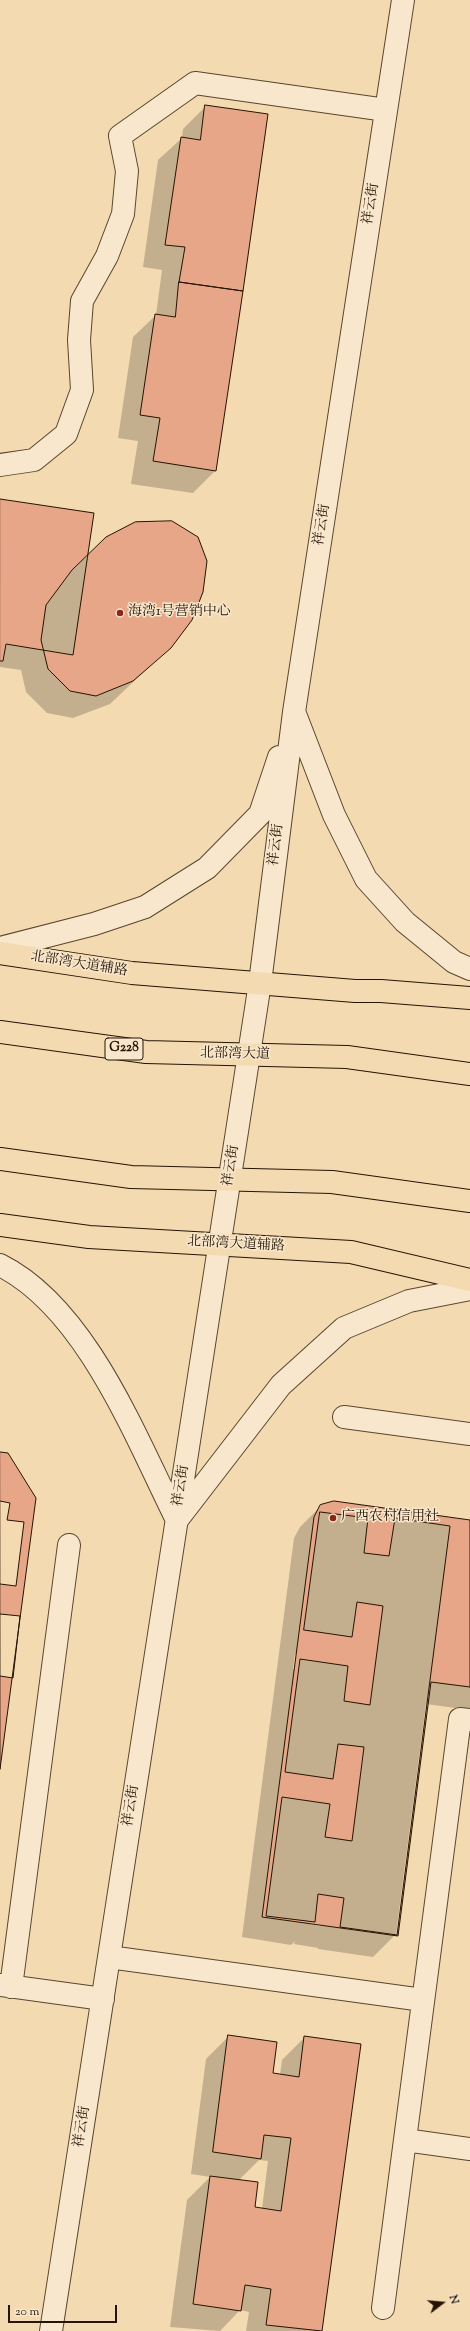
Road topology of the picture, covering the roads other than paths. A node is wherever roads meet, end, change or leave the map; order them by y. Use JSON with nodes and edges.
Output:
{"nodes":[{"id":1,"x":403,"y":0,"type":"edge"},
{"id":2,"x":386,"y":110,"type":"junction"},
{"id":3,"x":0,"y":465,"type":"edge"},
{"id":4,"x":294,"y":712,"type":"junction"},
{"id":5,"x":0,"y":948,"type":"edge"},
{"id":6,"x":0,"y":953,"type":"edge"},
{"id":7,"x":470,"y":969,"type":"edge"},
{"id":8,"x":260,"y":983,"type":"junction"},
{"id":9,"x":470,"y":998,"type":"edge"},
{"id":10,"x":0,"y":1032,"type":"edge"},
{"id":11,"x":248,"y":1055,"type":"junction"},
{"id":12,"x":470,"y":1074,"type":"edge"},
{"id":13,"x":0,"y":1159,"type":"edge"},
{"id":14,"x":230,"y":1180,"type":"junction"},
{"id":15,"x":470,"y":1201,"type":"edge"},
{"id":16,"x":0,"y":1225,"type":"edge"},
{"id":17,"x":220,"y":1244,"type":"junction"},
{"id":18,"x":0,"y":1265,"type":"edge"},
{"id":19,"x":470,"y":1280,"type":"edge"},
{"id":20,"x":470,"y":1289,"type":"edge"},
{"id":21,"x":344,"y":1417,"type":"dead end"},
{"id":22,"x":470,"y":1434,"type":"edge"},
{"id":23,"x":177,"y":1520,"type":"junction"},
{"id":24,"x":69,"y":1545,"type":"dead end"},
{"id":25,"x":470,"y":1720,"type":"edge"},
{"id":26,"x":109,"y":1957,"type":"junction"},
{"id":27,"x":5,"y":1986,"type":"edge"},
{"id":28,"x":102,"y":1998,"type":"junction"},
{"id":29,"x":423,"y":2000,"type":"junction"},
{"id":30,"x":405,"y":2140,"type":"junction"},
{"id":31,"x":470,"y":2149,"type":"edge"},
{"id":32,"x":383,"y":2308,"type":"dead end"},
{"id":33,"x":51,"y":2331,"type":"edge"}],
"edges":[{"from":1,"to":2,"type":"street","name":"祥云街"},
{"from":2,"to":3,"type":"street"},
{"from":2,"to":4,"type":"street","name":"祥云街"},
{"from":4,"to":5,"type":"street"},
{"from":4,"to":7,"type":"street"},
{"from":4,"to":8,"type":"street","name":"祥云街"},
{"from":6,"to":8,"type":"main road","name":"北部湾大道辅路"},
{"from":8,"to":9,"type":"main road","name":"北部湾大道辅路"},
{"from":8,"to":11,"type":"street","name":"祥云街"},
{"from":10,"to":11,"type":"main road","name":"北部湾大道","number":"G228"},
{"from":11,"to":12,"type":"main road","name":"北部湾大道","number":"G228"},
{"from":11,"to":14,"type":"street","name":"祥云街"},
{"from":13,"to":14,"type":"main road"},
{"from":14,"to":15,"type":"main road"},
{"from":14,"to":17,"type":"street","name":"祥云街"},
{"from":16,"to":17,"type":"main road","name":"北部湾大道辅路"},
{"from":17,"to":19,"type":"main road","name":"北部湾大道辅路"},
{"from":17,"to":23,"type":"street","name":"祥云街"},
{"from":18,"to":23,"type":"street"},
{"from":20,"to":23,"type":"street"},
{"from":21,"to":22,"type":"street"},
{"from":23,"to":26,"type":"street","name":"祥云街"},
{"from":24,"to":27,"type":"street"},
{"from":25,"to":29,"type":"street"},
{"from":26,"to":28,"type":"street","name":"祥云街"},
{"from":26,"to":29,"type":"street"},
{"from":27,"to":28,"type":"street"},
{"from":28,"to":33,"type":"street","name":"祥云街"},
{"from":29,"to":30,"type":"street"},
{"from":30,"to":31,"type":"street"},
{"from":30,"to":32,"type":"street"}]}
